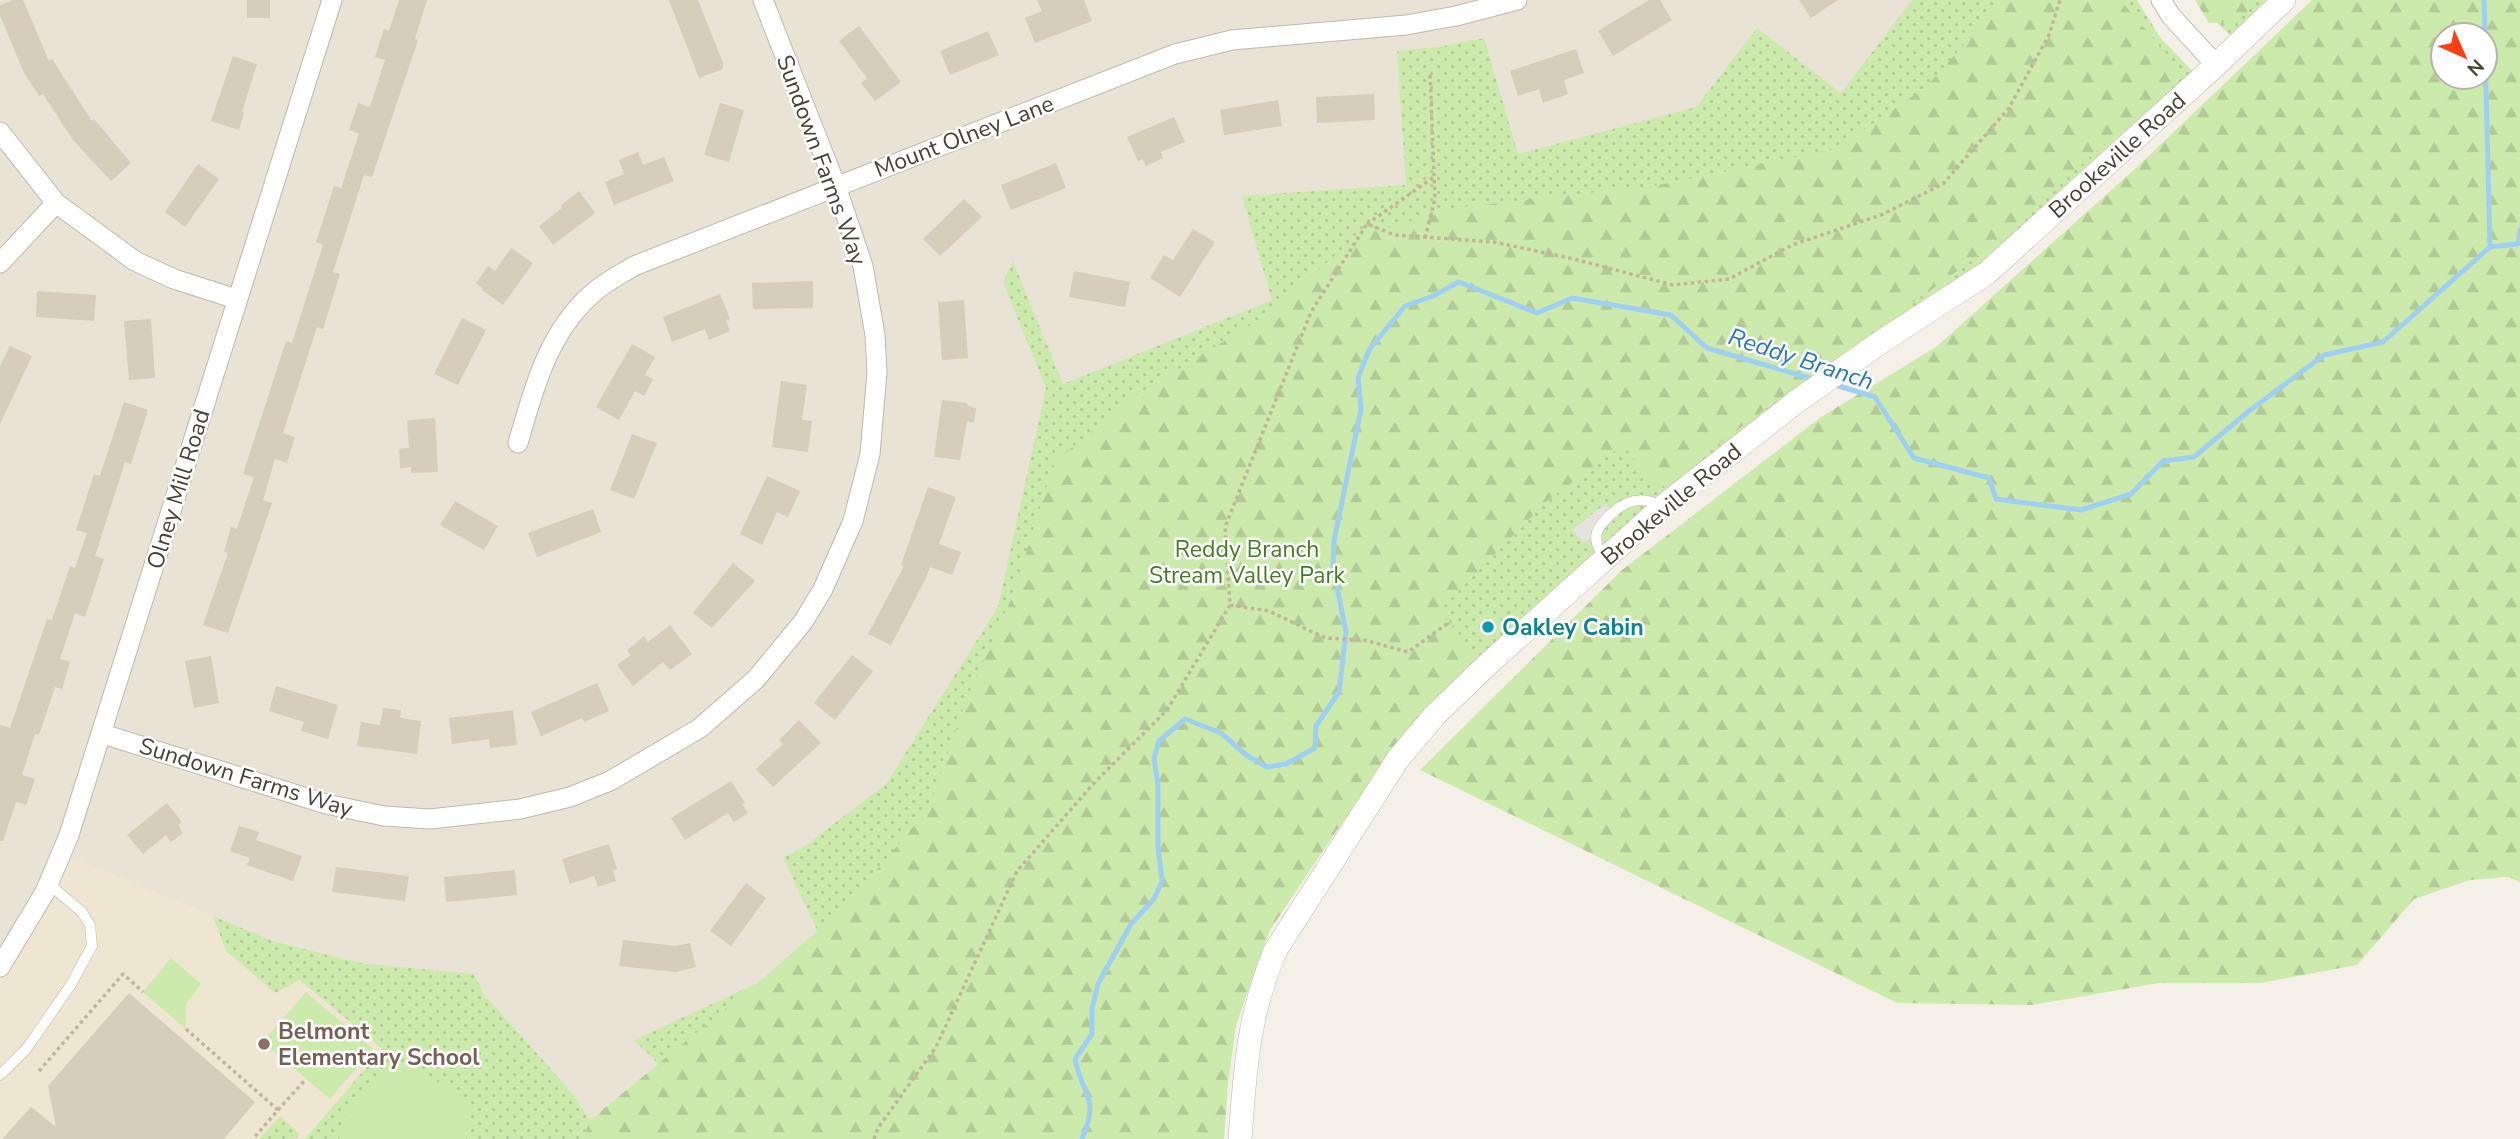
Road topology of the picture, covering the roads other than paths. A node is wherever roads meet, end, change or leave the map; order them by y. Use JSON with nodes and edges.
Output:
{"nodes":[{"id":1,"x":332,"y":0,"type":"edge"},
{"id":2,"x":763,"y":0,"type":"edge"},
{"id":3,"x":1517,"y":0,"type":"edge"},
{"id":4,"x":2161,"y":0,"type":"edge"},
{"id":5,"x":2284,"y":0,"type":"edge"},
{"id":6,"x":1455,"y":8,"type":"edge"},
{"id":7,"x":2216,"y":65,"type":"junction"},
{"id":8,"x":0,"y":132,"type":"edge"},
{"id":9,"x":836,"y":186,"type":"junction"},
{"id":10,"x":56,"y":203,"type":"junction"},
{"id":11,"x":0,"y":262,"type":"edge"},
{"id":12,"x":236,"y":299,"type":"junction"},
{"id":13,"x":518,"y":443,"type":"dead end"},
{"id":14,"x":103,"y":734,"type":"junction"},
{"id":15,"x":49,"y":884,"type":"junction"},
{"id":16,"x":0,"y":967,"type":"edge"},
{"id":17,"x":0,"y":1075,"type":"edge"},
{"id":18,"x":1240,"y":1139,"type":"edge"}],
"edges":[{"from":1,"to":12,"type":"street","name":"Olney Mill Road"},
{"from":2,"to":9,"type":"street","name":"Sundown Farms Way"},
{"from":3,"to":6,"type":"street","name":"Mount Olney Lane"},
{"from":4,"to":7,"type":"street"},
{"from":5,"to":7,"type":"street","name":"Brookeville Road"},
{"from":6,"to":9,"type":"street","name":"Mount Olney Lane"},
{"from":7,"to":18,"type":"street","name":"Brookeville Road"},
{"from":8,"to":10,"type":"street"},
{"from":9,"to":13,"type":"street","name":"Mount Olney Lane"},
{"from":9,"to":14,"type":"street","name":"Sundown Farms Way"},
{"from":10,"to":11,"type":"street"},
{"from":10,"to":12,"type":"street"},
{"from":12,"to":14,"type":"street","name":"Olney Mill Road"},
{"from":14,"to":15,"type":"street","name":"Olney Mill Road"},
{"from":15,"to":16,"type":"street","name":"Olney Mill Road"},
{"from":15,"to":17,"type":"lane"}]}
